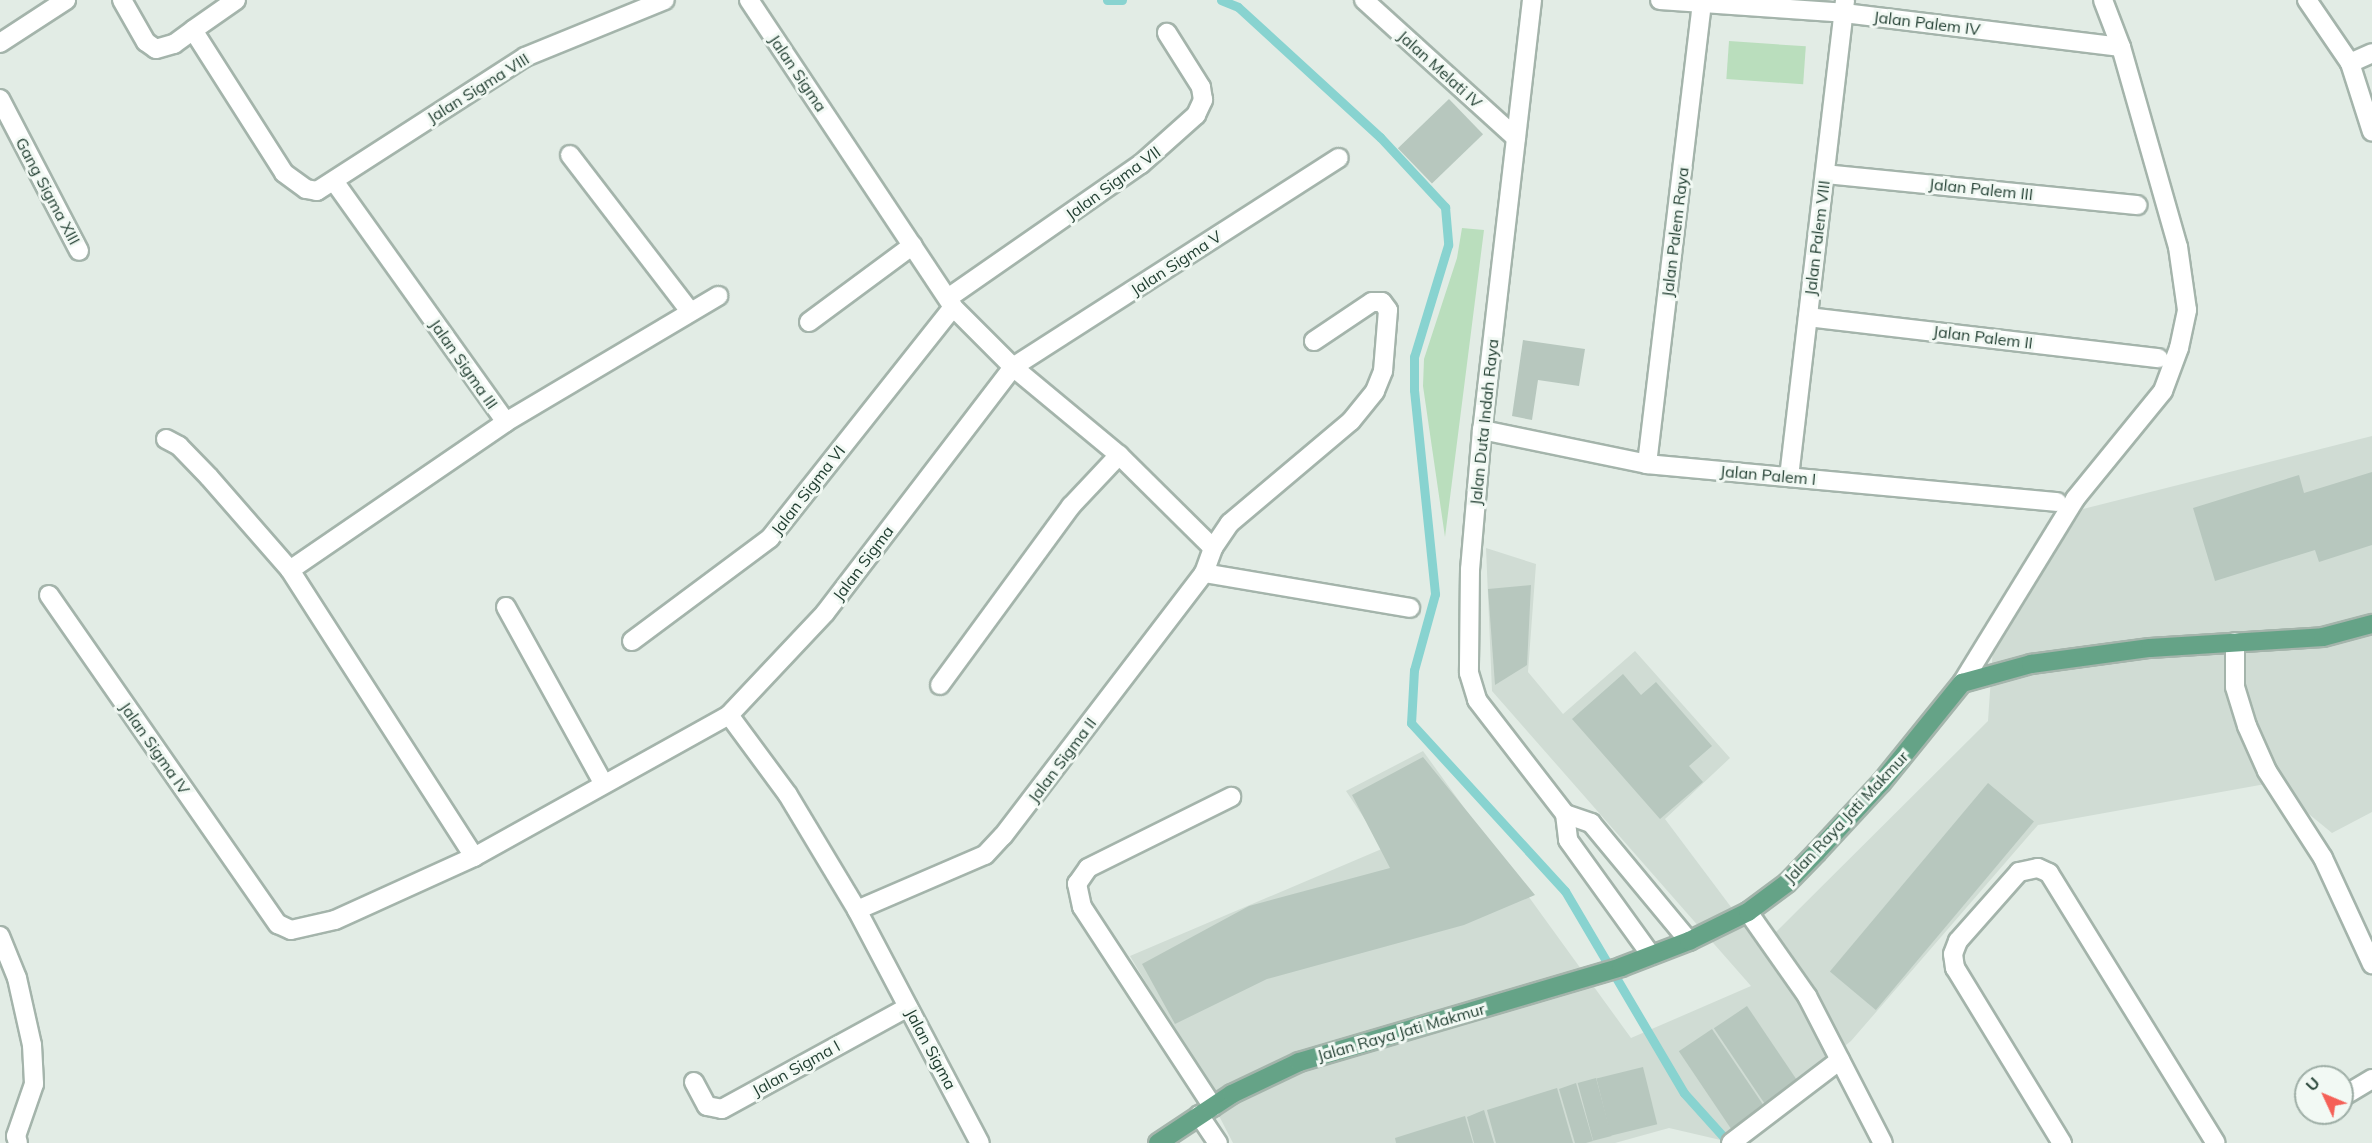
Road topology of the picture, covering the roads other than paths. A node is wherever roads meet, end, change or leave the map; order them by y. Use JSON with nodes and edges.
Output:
{"nodes":[{"id":1,"x":66,"y":0,"type":"edge"},
{"id":2,"x":122,"y":0,"type":"edge"},
{"id":3,"x":236,"y":0,"type":"edge"},
{"id":4,"x":664,"y":0,"type":"edge"},
{"id":5,"x":749,"y":0,"type":"edge"},
{"id":6,"x":1364,"y":0,"type":"edge"},
{"id":7,"x":1532,"y":0,"type":"edge"},
{"id":8,"x":1660,"y":0,"type":"edge"},
{"id":9,"x":2103,"y":0,"type":"edge"},
{"id":10,"x":2307,"y":0,"type":"edge"},
{"id":11,"x":1702,"y":3,"type":"edge"},
{"id":12,"x":1845,"y":7,"type":"edge"},
{"id":13,"x":193,"y":30,"type":"junction"},
{"id":14,"x":1167,"y":33,"type":"dead end"},
{"id":15,"x":0,"y":43,"type":"edge"},
{"id":16,"x":2121,"y":47,"type":"junction"},
{"id":17,"x":2372,"y":53,"type":"edge"},
{"id":18,"x":2350,"y":63,"type":"junction"},
{"id":19,"x":0,"y":99,"type":"edge"},
{"id":20,"x":2372,"y":132,"type":"edge"},
{"id":21,"x":1516,"y":138,"type":"junction"},
{"id":22,"x":570,"y":155,"type":"dead end"},
{"id":23,"x":1339,"y":158,"type":"dead end"},
{"id":24,"x":1825,"y":174,"type":"junction"},
{"id":25,"x":334,"y":181,"type":"junction"},
{"id":26,"x":2138,"y":204,"type":"dead end"},
{"id":27,"x":913,"y":245,"type":"junction"},
{"id":28,"x":79,"y":251,"type":"dead end"},
{"id":29,"x":718,"y":296,"type":"dead end"},
{"id":30,"x":951,"y":303,"type":"junction"},
{"id":31,"x":689,"y":310,"type":"junction"},
{"id":32,"x":1808,"y":316,"type":"junction"},
{"id":33,"x":809,"y":322,"type":"dead end"},
{"id":34,"x":1314,"y":341,"type":"dead end"},
{"id":35,"x":2159,"y":358,"type":"dead end"},
{"id":36,"x":1013,"y":367,"type":"junction"},
{"id":37,"x":506,"y":422,"type":"junction"},
{"id":38,"x":1482,"y":430,"type":"junction"},
{"id":39,"x":166,"y":439,"type":"dead end"},
{"id":40,"x":1119,"y":455,"type":"junction"},
{"id":41,"x":1647,"y":464,"type":"junction"},
{"id":42,"x":1789,"y":477,"type":"junction"},
{"id":43,"x":2056,"y":502,"type":"dead end"},
{"id":44,"x":1213,"y":548,"type":"junction"},
{"id":45,"x":290,"y":570,"type":"junction"},
{"id":46,"x":1204,"y":573,"type":"junction"},
{"id":47,"x":49,"y":595,"type":"dead end"},
{"id":48,"x":1398,"y":606,"type":"dead end"},
{"id":49,"x":506,"y":607,"type":"dead end"},
{"id":50,"x":2372,"y":624,"type":"edge"},
{"id":51,"x":632,"y":641,"type":"dead end"},
{"id":52,"x":2235,"y":642,"type":"junction"},
{"id":53,"x":1962,"y":683,"type":"junction"},
{"id":54,"x":940,"y":685,"type":"dead end"},
{"id":55,"x":729,"y":715,"type":"junction"},
{"id":56,"x":603,"y":783,"type":"junction"},
{"id":57,"x":1231,"y":797,"type":"dead end"},
{"id":58,"x":1565,"y":814,"type":"junction"},
{"id":59,"x":474,"y":857,"type":"junction"},
{"id":60,"x":857,"y":910,"type":"junction"},
{"id":61,"x":1748,"y":912,"type":"junction"},
{"id":62,"x":0,"y":936,"type":"edge"},
{"id":63,"x":1689,"y":941,"type":"junction"},
{"id":64,"x":1651,"y":955,"type":"junction"},
{"id":65,"x":2372,"y":964,"type":"edge"},
{"id":66,"x":908,"y":1007,"type":"junction"},
{"id":67,"x":1840,"y":1060,"type":"junction"},
{"id":68,"x":2372,"y":1079,"type":"edge"},
{"id":69,"x":694,"y":1082,"type":"dead end"},
{"id":70,"x":2354,"y":1089,"type":"edge"},
{"id":71,"x":1206,"y":1111,"type":"junction"},
{"id":72,"x":2214,"y":1142,"type":"edge"},
{"id":73,"x":18,"y":1143,"type":"edge"},
{"id":74,"x":980,"y":1143,"type":"edge"},
{"id":75,"x":1158,"y":1143,"type":"edge"},
{"id":76,"x":1218,"y":1143,"type":"edge"},
{"id":77,"x":1731,"y":1143,"type":"edge"},
{"id":78,"x":1883,"y":1143,"type":"edge"},
{"id":79,"x":2062,"y":1143,"type":"edge"}],
"edges":[{"from":1,"to":15,"type":"street"},
{"from":2,"to":13,"type":"street"},
{"from":3,"to":13,"type":"street"},
{"from":4,"to":25,"type":"street","name":"Jalan Sigma VIII"},
{"from":5,"to":27,"type":"street","name":"Jalan Sigma"},
{"from":6,"to":21,"type":"street","name":"Jalan Melati IV"},
{"from":7,"to":21,"type":"street","name":"Jalan Duta Indah Raya"},
{"from":8,"to":11,"type":"street","name":"Jalan Palem IV"},
{"from":9,"to":16,"type":"street"},
{"from":10,"to":18,"type":"street"},
{"from":11,"to":12,"type":"street","name":"Jalan Palem IV"},
{"from":11,"to":41,"type":"street","name":"Jalan Palem Raya"},
{"from":12,"to":16,"type":"street","name":"Jalan Palem IV"},
{"from":12,"to":24,"type":"street","name":"Jalan Palem VIII"},
{"from":13,"to":25,"type":"street","name":"Jalan Sigma VIII"},
{"from":14,"to":30,"type":"street","name":"Jalan Sigma VII"},
{"from":16,"to":53,"type":"street"},
{"from":17,"to":18,"type":"street"},
{"from":18,"to":20,"type":"street"},
{"from":19,"to":28,"type":"street","name":"Gang Sigma XIII"},
{"from":21,"to":38,"type":"street","name":"Jalan Duta Indah Raya"},
{"from":22,"to":31,"type":"street"},
{"from":23,"to":36,"type":"street","name":"Jalan Sigma V"},
{"from":24,"to":26,"type":"street","name":"Jalan Palem III"},
{"from":24,"to":32,"type":"street","name":"Jalan Palem VIII"},
{"from":25,"to":37,"type":"street","name":"Jalan Sigma III"},
{"from":27,"to":30,"type":"street","name":"Jalan Sigma"},
{"from":27,"to":33,"type":"street"},
{"from":29,"to":31,"type":"street"},
{"from":30,"to":36,"type":"street","name":"Jalan Sigma"},
{"from":30,"to":51,"type":"street","name":"Jalan Sigma VI"},
{"from":31,"to":37,"type":"street"},
{"from":32,"to":35,"type":"street","name":"Jalan Palem II"},
{"from":32,"to":42,"type":"street","name":"Jalan Palem VIII"},
{"from":34,"to":44,"type":"street","name":"Jalan Sigma II"},
{"from":36,"to":40,"type":"street"},
{"from":36,"to":55,"type":"street","name":"Jalan Sigma"},
{"from":37,"to":45,"type":"street","name":"Jalan Sigma III"},
{"from":38,"to":41,"type":"street","name":"Jalan Palem I"},
{"from":38,"to":58,"type":"street","name":"Jalan Duta Indah Raya"},
{"from":39,"to":45,"type":"street"},
{"from":40,"to":44,"type":"street"},
{"from":40,"to":54,"type":"street"},
{"from":41,"to":42,"type":"street","name":"Jalan Palem I"},
{"from":42,"to":43,"type":"street","name":"Jalan Palem I"},
{"from":44,"to":46,"type":"street","name":"Jalan Sigma II"},
{"from":45,"to":59,"type":"street"},
{"from":46,"to":48,"type":"street"},
{"from":46,"to":60,"type":"street","name":"Jalan Sigma II"},
{"from":47,"to":59,"type":"street","name":"Jalan Sigma IV"},
{"from":49,"to":56,"type":"street"},
{"from":50,"to":52,"type":"main road"},
{"from":52,"to":53,"type":"main road"},
{"from":52,"to":65,"type":"street"},
{"from":53,"to":61,"type":"main road","name":"Jalan Raya Jati Makmur"},
{"from":55,"to":56,"type":"street","name":"Jalan Sigma IV"},
{"from":55,"to":60,"type":"street","name":"Jalan Sigma"},
{"from":56,"to":59,"type":"street","name":"Jalan Sigma IV"},
{"from":57,"to":71,"type":"street"},
{"from":58,"to":63,"type":"street"},
{"from":58,"to":64,"type":"street","name":"Jalan Duta Indah Raya"},
{"from":60,"to":66,"type":"street","name":"Jalan Sigma"},
{"from":61,"to":63,"type":"main road","name":"Jalan Raya Jati Makmur"},
{"from":61,"to":67,"type":"street"},
{"from":62,"to":73,"type":"street"},
{"from":63,"to":64,"type":"main road","name":"Jalan Raya Jati Makmur"},
{"from":64,"to":71,"type":"main road","name":"Jalan Raya Jati Makmur"},
{"from":66,"to":69,"type":"street","name":"Jalan Sigma I"},
{"from":66,"to":74,"type":"street","name":"Jalan Sigma"},
{"from":67,"to":77,"type":"street"},
{"from":67,"to":78,"type":"street"},
{"from":68,"to":70,"type":"street"},
{"from":71,"to":75,"type":"main road","name":"Jalan Raya Jati Makmur"},
{"from":71,"to":76,"type":"street"},
{"from":72,"to":79,"type":"street"}]}
